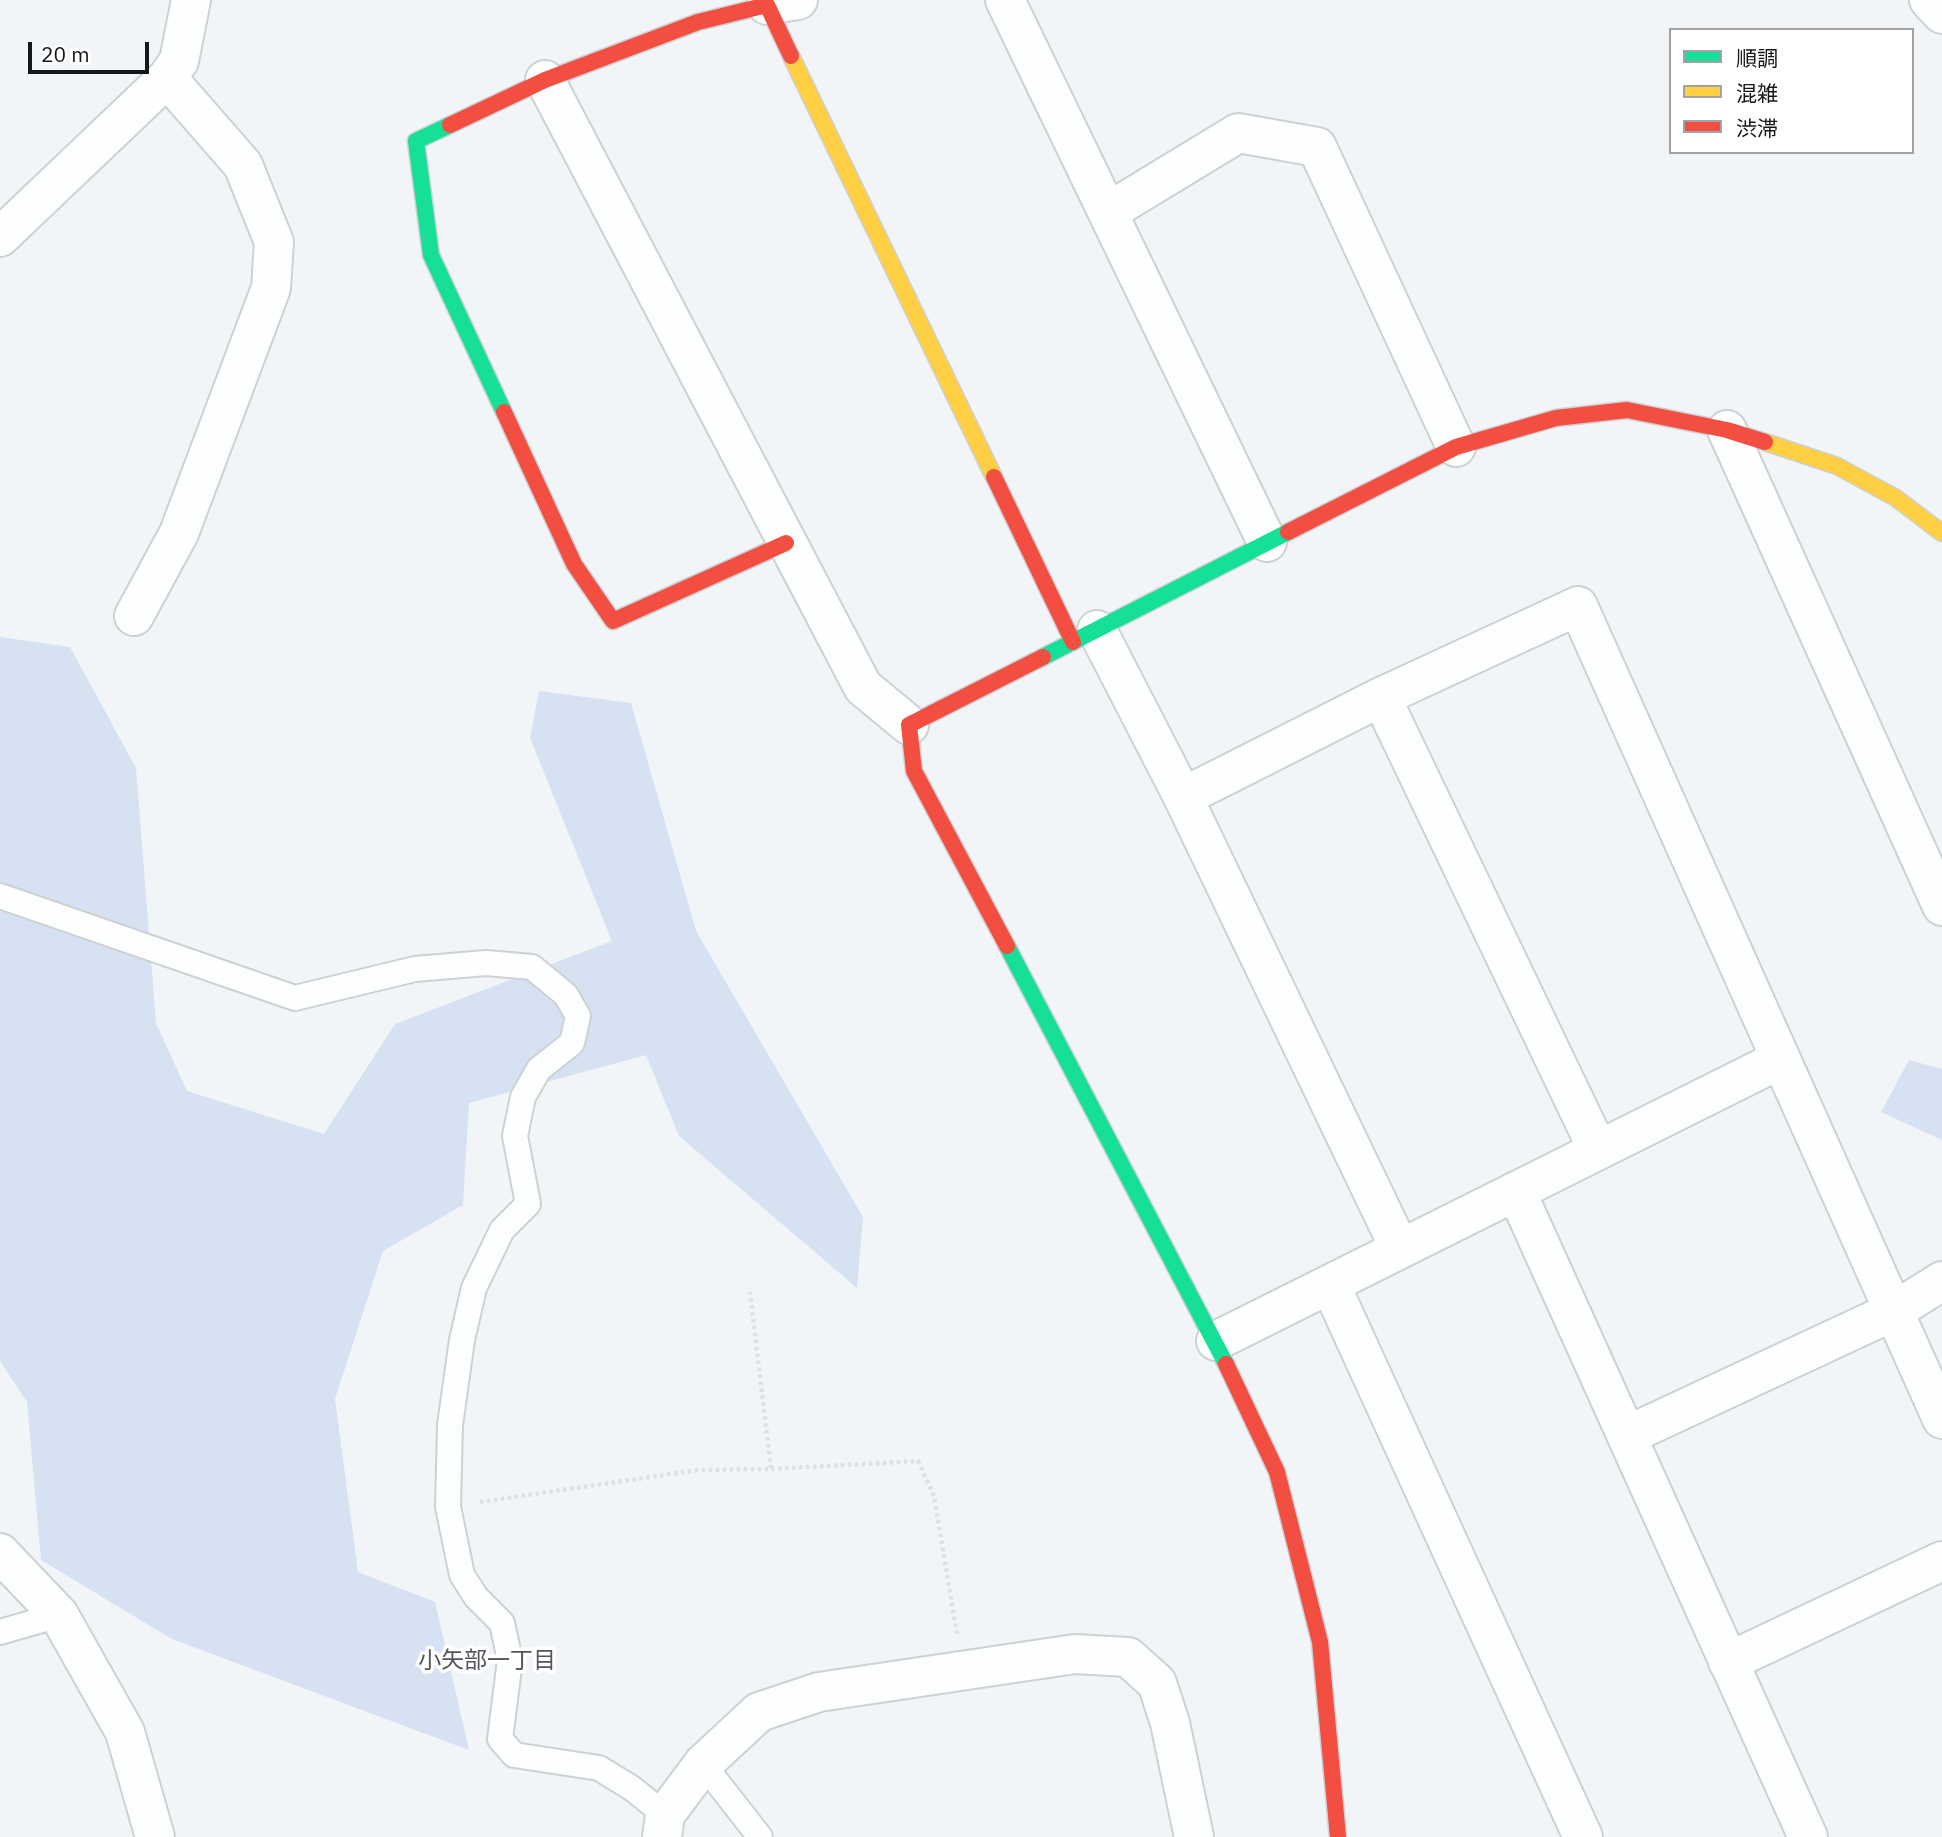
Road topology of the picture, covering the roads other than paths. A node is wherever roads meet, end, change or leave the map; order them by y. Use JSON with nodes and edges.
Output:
{"nodes":[{"id":1,"x":191,"y":0,"type":"edge"},
{"id":2,"x":1005,"y":0,"type":"edge"},
{"id":3,"x":1929,"y":0,"type":"edge"},
{"id":4,"x":783,"y":3,"type":"edge"},
{"id":5,"x":1942,"y":14,"type":"edge"},
{"id":6,"x":167,"y":78,"type":"junction"},
{"id":7,"x":545,"y":80,"type":"junction"},
{"id":8,"x":1108,"y":212,"type":"junction"},
{"id":9,"x":2,"y":231,"type":"edge"},
{"id":10,"x":1727,"y":430,"type":"junction"},
{"id":11,"x":1456,"y":447,"type":"junction"},
{"id":12,"x":1942,"y":533,"type":"edge"},
{"id":13,"x":1267,"y":542,"type":"junction"},
{"id":14,"x":786,"y":543,"type":"junction"},
{"id":15,"x":134,"y":616,"type":"dead end"},
{"id":16,"x":1085,"y":636,"type":"junction"},
{"id":17,"x":1381,"y":697,"type":"junction"},
{"id":18,"x":909,"y":725,"type":"junction"},
{"id":19,"x":1183,"y":797,"type":"junction"},
{"id":20,"x":0,"y":896,"type":"edge"},
{"id":21,"x":1942,"y":906,"type":"edge"},
{"id":22,"x":1781,"y":1059,"type":"junction"},
{"id":23,"x":1598,"y":1150,"type":"junction"},
{"id":24,"x":1516,"y":1191,"type":"junction"},
{"id":25,"x":1400,"y":1249,"type":"junction"},
{"id":26,"x":1942,"y":1281,"type":"edge"},
{"id":27,"x":1330,"y":1284,"type":"junction"},
{"id":28,"x":1894,"y":1311,"type":"junction"},
{"id":29,"x":1216,"y":1341,"type":"junction"},
{"id":30,"x":1942,"y":1419,"type":"edge"},
{"id":31,"x":1628,"y":1435,"type":"junction"},
{"id":32,"x":0,"y":1553,"type":"edge"},
{"id":33,"x":1942,"y":1561,"type":"edge"},
{"id":34,"x":59,"y":1615,"type":"junction"},
{"id":35,"x":0,"y":1632,"type":"edge"},
{"id":36,"x":1728,"y":1662,"type":"junction"},
{"id":37,"x":703,"y":1764,"type":"junction"},
{"id":38,"x":664,"y":1826,"type":"edge"},
{"id":39,"x":155,"y":1837,"type":"edge"},
{"id":40,"x":760,"y":1837,"type":"edge"},
{"id":41,"x":1194,"y":1837,"type":"edge"},
{"id":42,"x":1338,"y":1837,"type":"edge"},
{"id":43,"x":1583,"y":1837,"type":"edge"},
{"id":44,"x":1808,"y":1837,"type":"edge"}],
"edges":[{"from":1,"to":6,"type":"street"},
{"from":2,"to":8,"type":"street"},
{"from":3,"to":5,"type":"street"},
{"from":4,"to":7,"type":"street"},
{"from":4,"to":16,"type":"street"},
{"from":6,"to":9,"type":"street"},
{"from":6,"to":15,"type":"street"},
{"from":7,"to":14,"type":"street"},
{"from":7,"to":14,"type":"street"},
{"from":8,"to":11,"type":"street"},
{"from":8,"to":13,"type":"street"},
{"from":10,"to":11,"type":"street"},
{"from":10,"to":12,"type":"street"},
{"from":10,"to":21,"type":"street"},
{"from":11,"to":13,"type":"street"},
{"from":13,"to":16,"type":"street"},
{"from":14,"to":18,"type":"street"},
{"from":16,"to":18,"type":"street"},
{"from":16,"to":19,"type":"street"},
{"from":17,"to":19,"type":"street"},
{"from":17,"to":22,"type":"street"},
{"from":17,"to":23,"type":"street"},
{"from":18,"to":29,"type":"street"},
{"from":19,"to":25,"type":"street"},
{"from":20,"to":38,"type":"lane"},
{"from":22,"to":23,"type":"street"},
{"from":22,"to":28,"type":"street"},
{"from":23,"to":24,"type":"street"},
{"from":24,"to":25,"type":"street"},
{"from":24,"to":31,"type":"street"},
{"from":25,"to":27,"type":"street"},
{"from":26,"to":28,"type":"street"},
{"from":27,"to":29,"type":"street"},
{"from":27,"to":43,"type":"street"},
{"from":28,"to":30,"type":"street"},
{"from":28,"to":31,"type":"street"},
{"from":29,"to":42,"type":"street"},
{"from":31,"to":36,"type":"street"},
{"from":32,"to":34,"type":"street"},
{"from":33,"to":36,"type":"street"},
{"from":34,"to":35,"type":"lane"},
{"from":34,"to":39,"type":"street"},
{"from":36,"to":44,"type":"street"},
{"from":37,"to":38,"type":"street"},
{"from":37,"to":40,"type":"lane"},
{"from":37,"to":41,"type":"street"}]}
